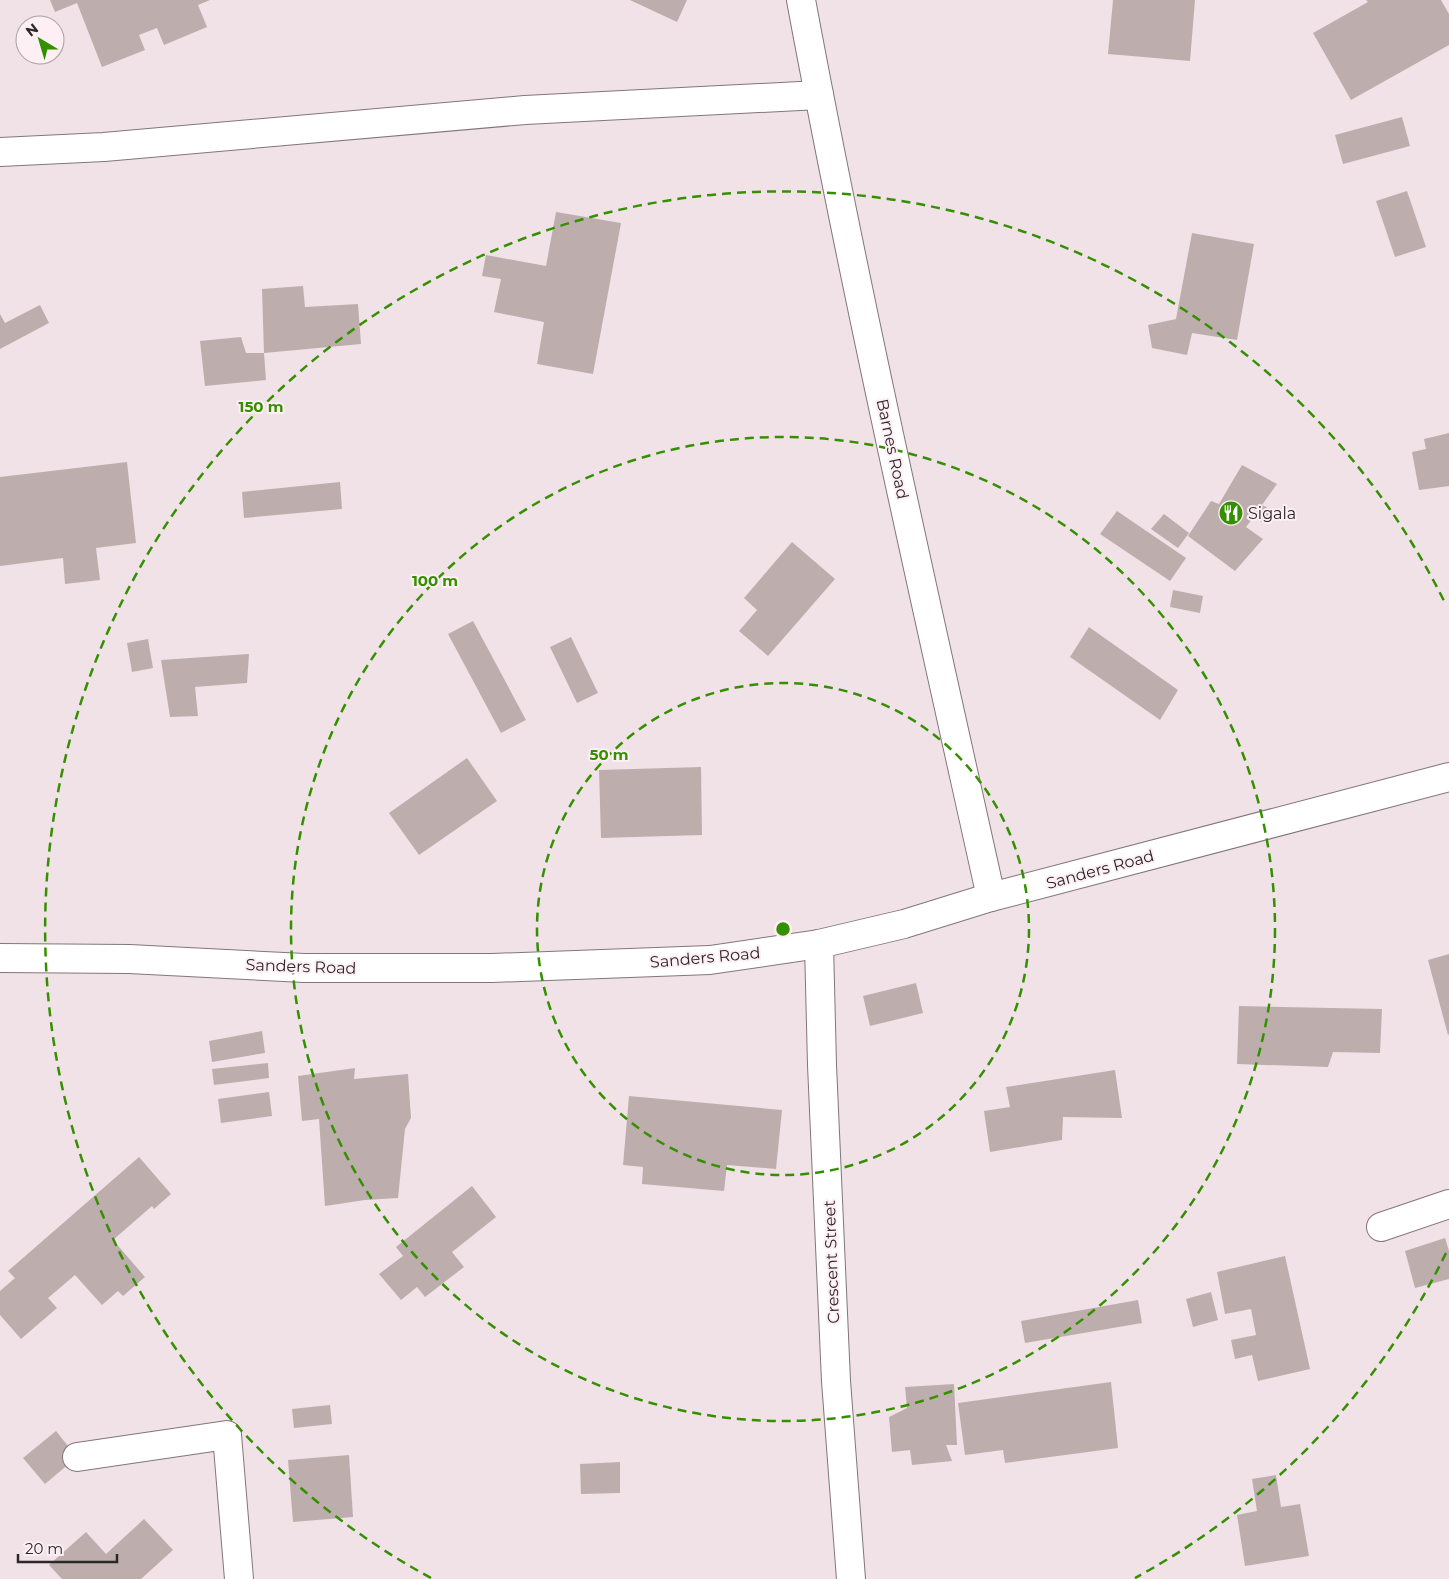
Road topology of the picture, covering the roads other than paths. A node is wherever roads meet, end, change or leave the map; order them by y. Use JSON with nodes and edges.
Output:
{"nodes":[{"id":1,"x":801,"y":0,"type":"edge"},
{"id":2,"x":819,"y":95,"type":"junction"},
{"id":3,"x":0,"y":152,"type":"edge"},
{"id":4,"x":1449,"y":777,"type":"edge"},
{"id":5,"x":992,"y":897,"type":"junction"},
{"id":6,"x":819,"y":944,"type":"junction"},
{"id":7,"x":0,"y":958,"type":"edge"},
{"id":8,"x":1449,"y":1204,"type":"edge"},
{"id":9,"x":1381,"y":1227,"type":"dead end"},
{"id":10,"x":77,"y":1457,"type":"dead end"},
{"id":11,"x":239,"y":1579,"type":"edge"},
{"id":12,"x":851,"y":1579,"type":"edge"}],
"edges":[{"from":1,"to":2,"type":"street","name":"Barnes Road"},
{"from":2,"to":3,"type":"street"},
{"from":2,"to":5,"type":"street","name":"Barnes Road"},
{"from":4,"to":5,"type":"street","name":"Sanders Road"},
{"from":5,"to":6,"type":"street","name":"Sanders Road"},
{"from":6,"to":7,"type":"street","name":"Sanders Road"},
{"from":6,"to":12,"type":"street","name":"Crescent Street"},
{"from":8,"to":9,"type":"street"},
{"from":10,"to":11,"type":"street"}]}
